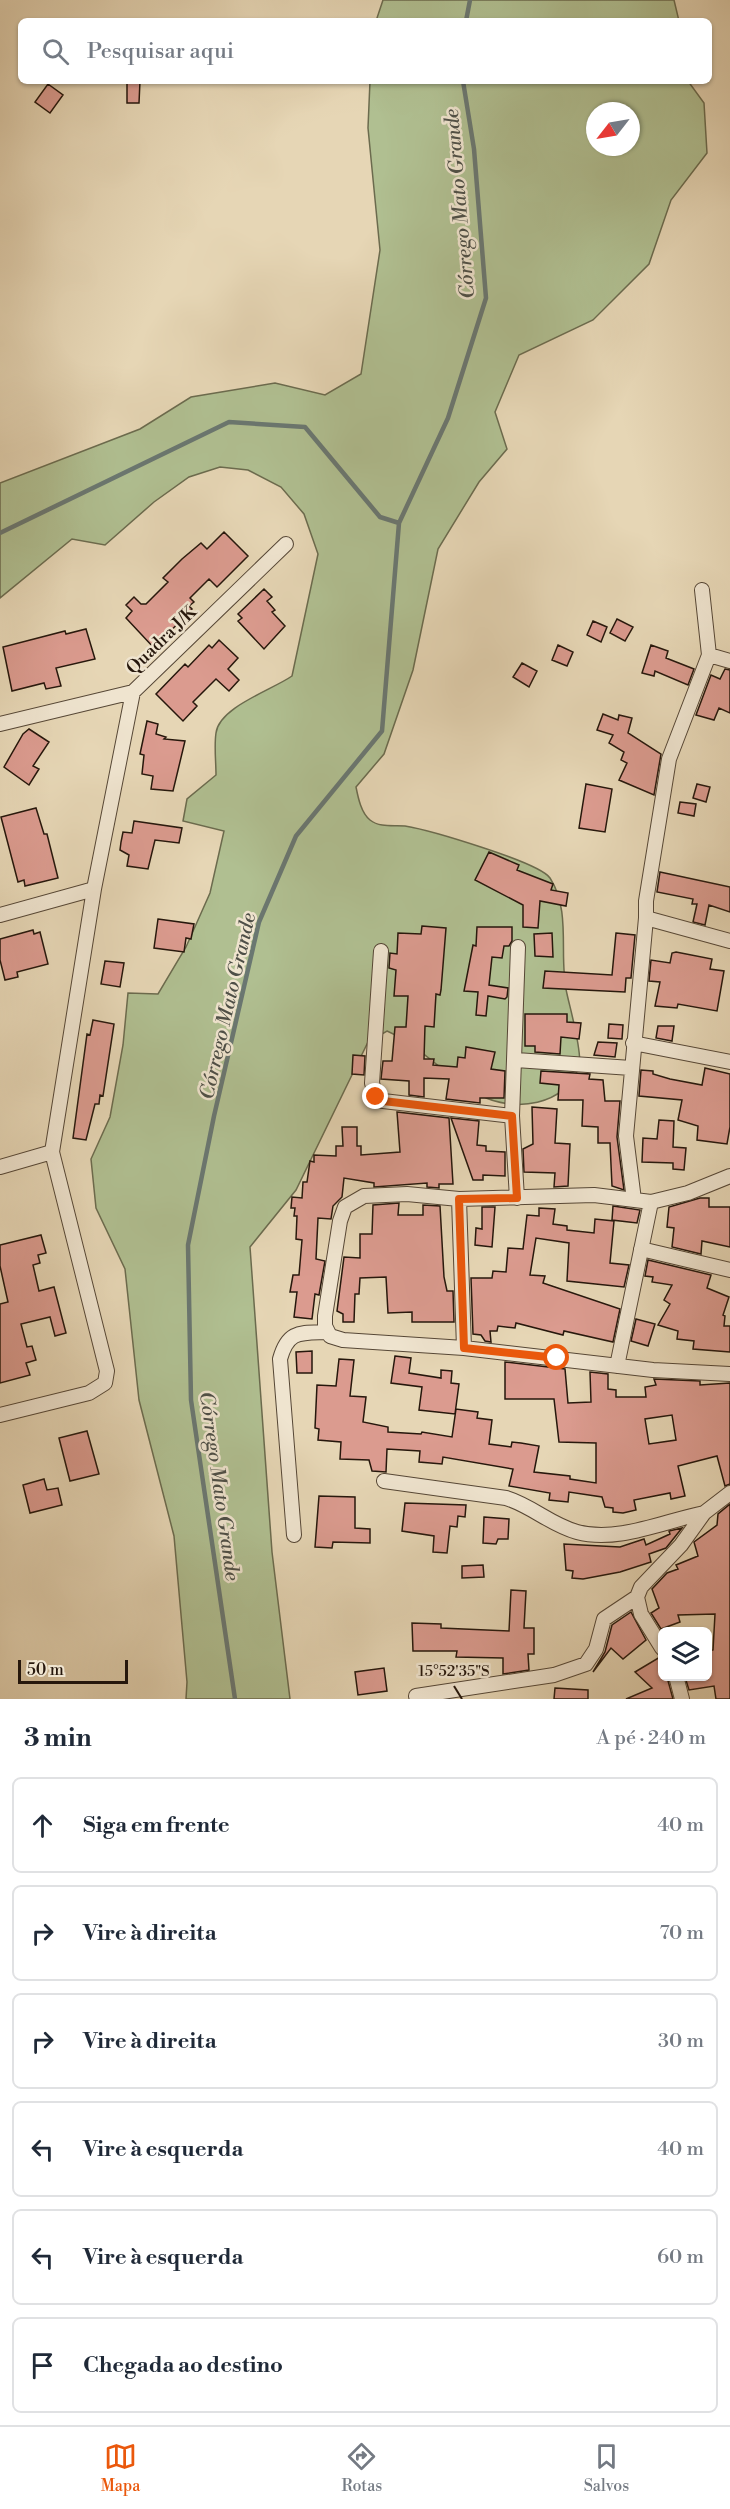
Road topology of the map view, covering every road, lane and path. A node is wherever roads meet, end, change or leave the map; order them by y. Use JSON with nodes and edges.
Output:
{"nodes":[{"id":1,"x":286,"y":544,"type":"dead end"},
{"id":2,"x":702,"y":590,"type":"dead end"},
{"id":3,"x":710,"y":655,"type":"junction"},
{"id":4,"x":730,"y":661,"type":"edge"},
{"id":5,"x":133,"y":692,"type":"junction"},
{"id":6,"x":0,"y":724,"type":"edge"},
{"id":7,"x":94,"y":889,"type":"junction"},
{"id":8,"x":0,"y":915,"type":"edge"},
{"id":9,"x":646,"y":918,"type":"junction"},
{"id":10,"x":730,"y":941,"type":"edge"},
{"id":11,"x":518,"y":947,"type":"dead end"},
{"id":12,"x":381,"y":951,"type":"dead end"},
{"id":13,"x":633,"y":1043,"type":"junction"},
{"id":14,"x":516,"y":1060,"type":"junction"},
{"id":15,"x":730,"y":1062,"type":"edge"},
{"id":16,"x":631,"y":1068,"type":"junction"},
{"id":17,"x":512,"y":1116,"type":"junction"},
{"id":18,"x":52,"y":1152,"type":"junction"},
{"id":19,"x":0,"y":1167,"type":"edge"},
{"id":20,"x":730,"y":1176,"type":"edge"},
{"id":21,"x":517,"y":1198,"type":"junction"},
{"id":22,"x":459,"y":1199,"type":"junction"},
{"id":23,"x":634,"y":1200,"type":"junction"},
{"id":24,"x":651,"y":1202,"type":"junction"},
{"id":25,"x":641,"y":1249,"type":"junction"},
{"id":26,"x":730,"y":1270,"type":"edge"},
{"id":27,"x":327,"y":1332,"type":"junction"},
{"id":28,"x":464,"y":1348,"type":"junction"},
{"id":29,"x":617,"y":1366,"type":"junction"},
{"id":30,"x":730,"y":1374,"type":"edge"},
{"id":31,"x":0,"y":1415,"type":"edge"},
{"id":32,"x":384,"y":1481,"type":"dead end"},
{"id":33,"x":730,"y":1493,"type":"edge"},
{"id":34,"x":704,"y":1513,"type":"junction"},
{"id":35,"x":294,"y":1535,"type":"dead end"},
{"id":36,"x":637,"y":1597,"type":"junction"},
{"id":37,"x":658,"y":1640,"type":"edge"},
{"id":38,"x":677,"y":1681,"type":"edge"},
{"id":39,"x":416,"y":1696,"type":"dead end"},
{"id":40,"x":682,"y":1699,"type":"edge"}],
"edges":[{"from":1,"to":5,"type":"street","name":"Quadra J/K"},
{"from":2,"to":3,"type":"street"},
{"from":3,"to":4,"type":"street"},
{"from":3,"to":9,"type":"street"},
{"from":5,"to":6,"type":"street","name":"Quadra J/K"},
{"from":5,"to":7,"type":"street"},
{"from":7,"to":8,"type":"street"},
{"from":7,"to":18,"type":"street"},
{"from":9,"to":10,"type":"street"},
{"from":9,"to":13,"type":"street"},
{"from":11,"to":14,"type":"street"},
{"from":12,"to":17,"type":"street"},
{"from":13,"to":15,"type":"street"},
{"from":13,"to":16,"type":"street"},
{"from":14,"to":16,"type":"street"},
{"from":14,"to":17,"type":"street"},
{"from":16,"to":23,"type":"street"},
{"from":17,"to":21,"type":"street"},
{"from":18,"to":19,"type":"street"},
{"from":18,"to":31,"type":"street"},
{"from":20,"to":24,"type":"street"},
{"from":21,"to":22,"type":"street"},
{"from":21,"to":23,"type":"street"},
{"from":22,"to":27,"type":"street"},
{"from":22,"to":28,"type":"street"},
{"from":23,"to":24,"type":"street"},
{"from":24,"to":25,"type":"street"},
{"from":25,"to":26,"type":"street"},
{"from":25,"to":29,"type":"street"},
{"from":27,"to":28,"type":"street"},
{"from":27,"to":35,"type":"street"},
{"from":28,"to":29,"type":"street"},
{"from":29,"to":30,"type":"street"},
{"from":32,"to":34,"type":"street"},
{"from":33,"to":34,"type":"street"},
{"from":34,"to":36,"type":"street"},
{"from":36,"to":37,"type":"street"},
{"from":36,"to":39,"type":"street"},
{"from":38,"to":40,"type":"street"}]}
